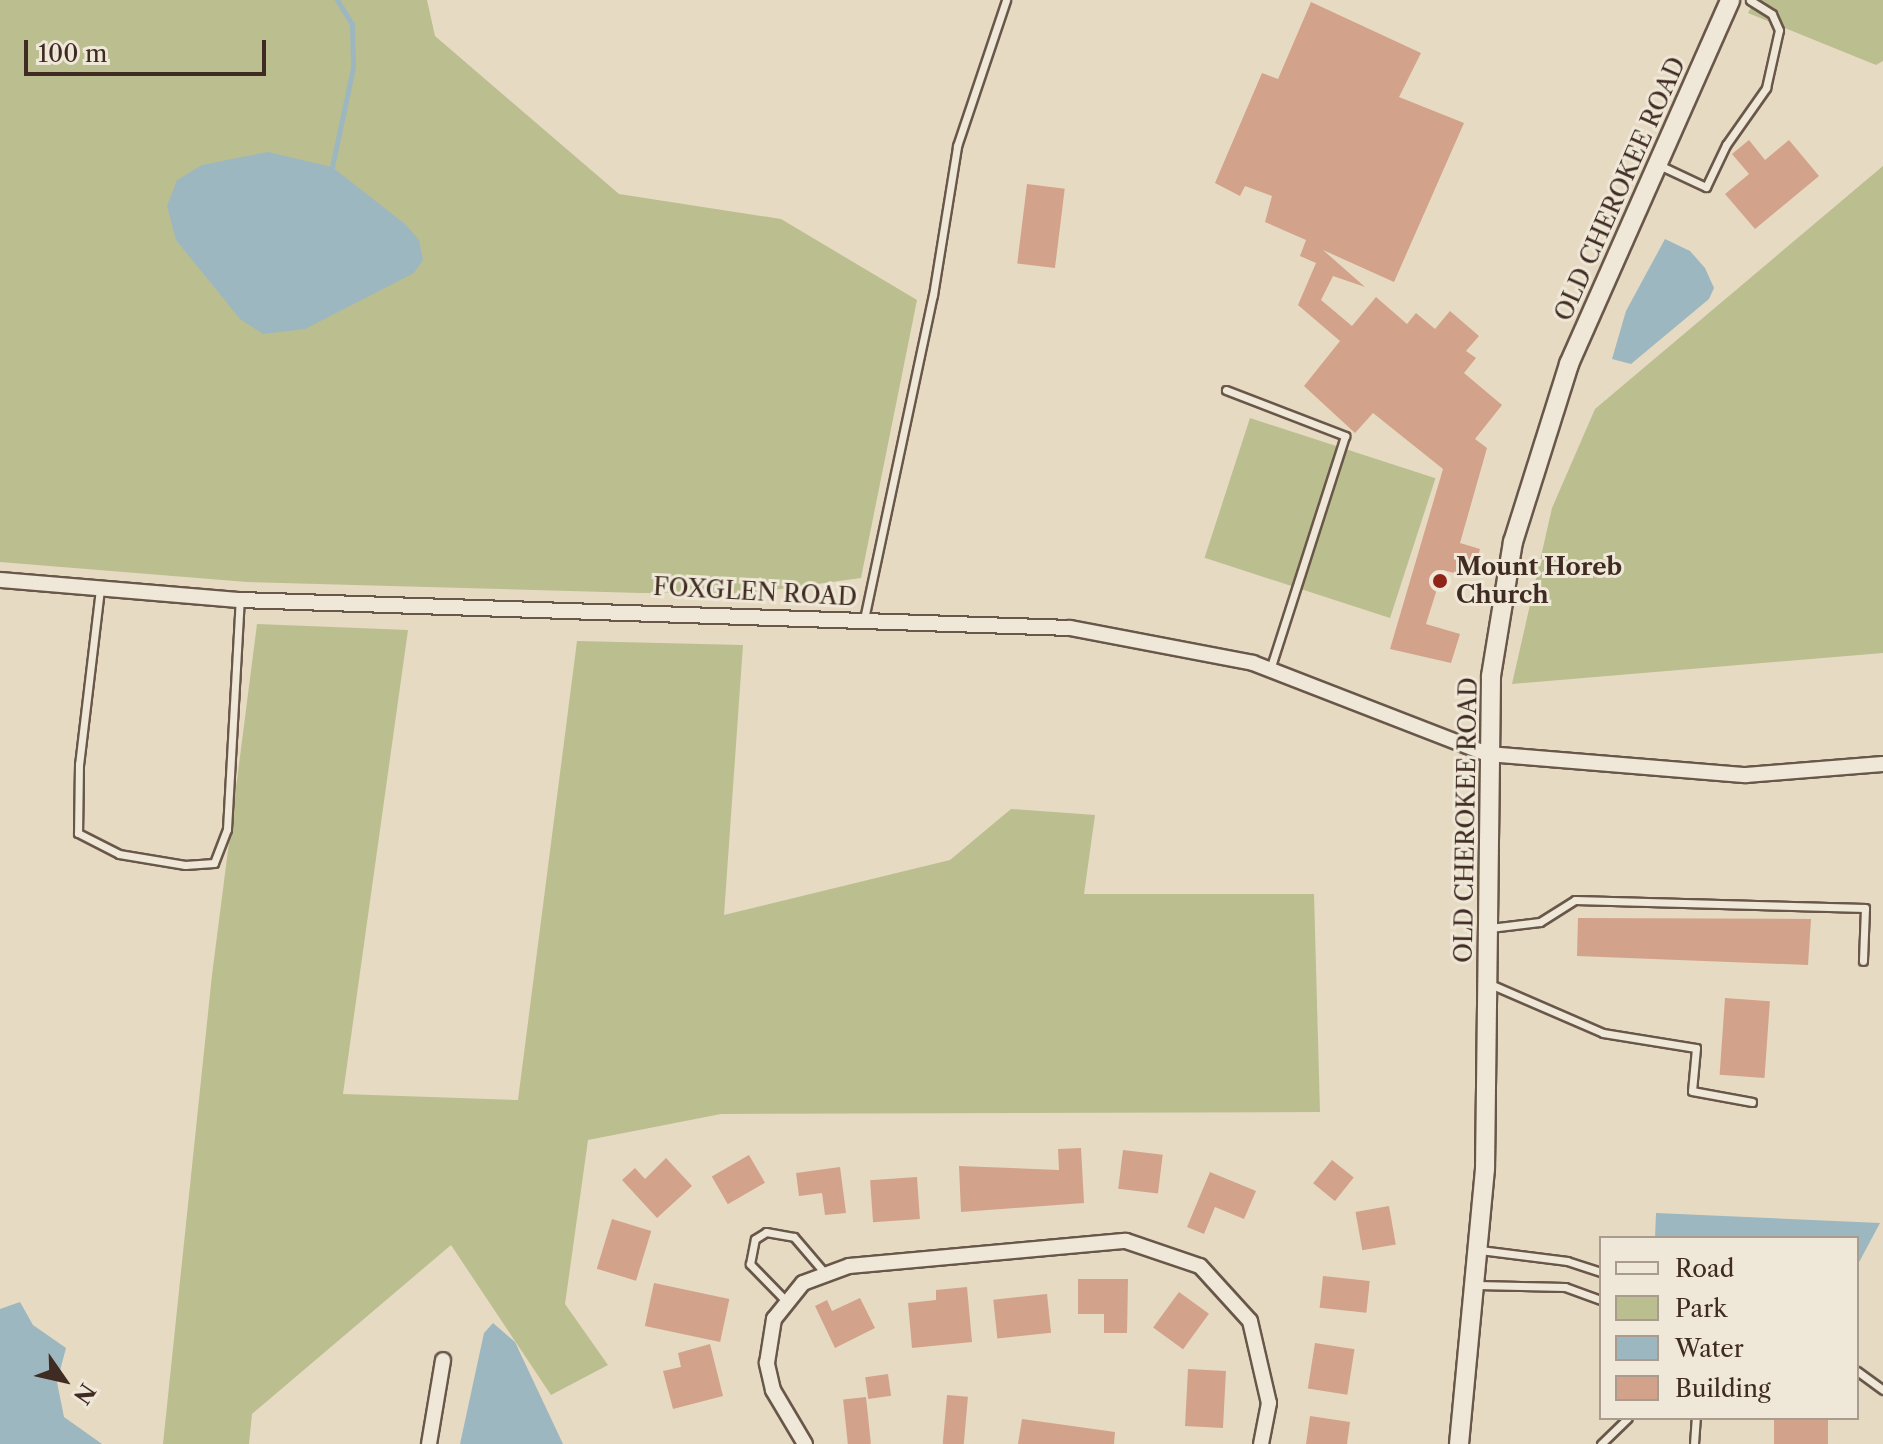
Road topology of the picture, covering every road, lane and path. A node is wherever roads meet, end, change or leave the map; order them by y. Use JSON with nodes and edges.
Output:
{"nodes":[{"id":1,"x":1006,"y":0,"type":"edge"},
{"id":2,"x":1730,"y":0,"type":"edge"},
{"id":3,"x":1750,"y":0,"type":"edge"},
{"id":4,"x":1657,"y":164,"type":"junction"},
{"id":5,"x":1226,"y":390,"type":"dead end"},
{"id":6,"x":0,"y":580,"type":"edge"},
{"id":7,"x":100,"y":585,"type":"junction"},
{"id":8,"x":240,"y":600,"type":"junction"},
{"id":9,"x":864,"y":619,"type":"junction"},
{"id":10,"x":1270,"y":669,"type":"junction"},
{"id":11,"x":1488,"y":754,"type":"junction"},
{"id":12,"x":1883,"y":764,"type":"edge"},
{"id":13,"x":1488,"y":928,"type":"junction"},
{"id":14,"x":1863,"y":961,"type":"dead end"},
{"id":15,"x":1488,"y":983,"type":"junction"},
{"id":16,"x":1752,"y":1102,"type":"dead end"},
{"id":17,"x":1480,"y":1250,"type":"junction"},
{"id":18,"x":1599,"y":1271,"type":"edge"},
{"id":19,"x":824,"y":1272,"type":"junction"},
{"id":20,"x":1477,"y":1285,"type":"junction"},
{"id":21,"x":1599,"y":1299,"type":"edge"},
{"id":22,"x":786,"y":1301,"type":"junction"},
{"id":23,"x":443,"y":1360,"type":"dead end"},
{"id":24,"x":1859,"y":1372,"type":"edge"},
{"id":25,"x":1883,"y":1390,"type":"edge"},
{"id":26,"x":1626,"y":1420,"type":"edge"},
{"id":27,"x":1696,"y":1420,"type":"edge"},
{"id":28,"x":429,"y":1444,"type":"edge"},
{"id":29,"x":805,"y":1444,"type":"edge"},
{"id":30,"x":1261,"y":1444,"type":"edge"},
{"id":31,"x":1459,"y":1444,"type":"edge"},
{"id":32,"x":1601,"y":1444,"type":"edge"},
{"id":33,"x":1694,"y":1444,"type":"edge"}],
"edges":[{"from":1,"to":9,"type":"lane"},
{"from":2,"to":4,"type":"street","name":"OLD CHEROKEE ROAD"},
{"from":3,"to":4,"type":"lane"},
{"from":4,"to":11,"type":"street","name":"OLD CHEROKEE ROAD"},
{"from":5,"to":10,"type":"lane"},
{"from":6,"to":7,"type":"street","name":"FOXGLEN ROAD"},
{"from":7,"to":8,"type":"street","name":"FOXGLEN ROAD"},
{"from":7,"to":8,"type":"lane"},
{"from":8,"to":9,"type":"street","name":"FOXGLEN ROAD"},
{"from":9,"to":10,"type":"street","name":"FOXGLEN ROAD"},
{"from":10,"to":11,"type":"street","name":"FOXGLEN ROAD"},
{"from":11,"to":12,"type":"street","name":"FOXGLEN ROAD"},
{"from":11,"to":13,"type":"street","name":"OLD CHEROKEE ROAD"},
{"from":13,"to":14,"type":"lane"},
{"from":13,"to":15,"type":"street","name":"OLD CHEROKEE ROAD"},
{"from":15,"to":16,"type":"lane"},
{"from":15,"to":17,"type":"street","name":"OLD CHEROKEE ROAD"},
{"from":17,"to":18,"type":"lane"},
{"from":17,"to":20,"type":"street","name":"OLD CHEROKEE ROAD"},
{"from":19,"to":22,"type":"street"},
{"from":19,"to":22,"type":"lane"},
{"from":19,"to":30,"type":"street"},
{"from":20,"to":21,"type":"lane"},
{"from":20,"to":31,"type":"street","name":"OLD CHEROKEE ROAD"},
{"from":22,"to":29,"type":"street"},
{"from":23,"to":28,"type":"street"},
{"from":24,"to":25,"type":"lane"},
{"from":26,"to":32,"type":"lane"},
{"from":27,"to":33,"type":"lane"}]}
